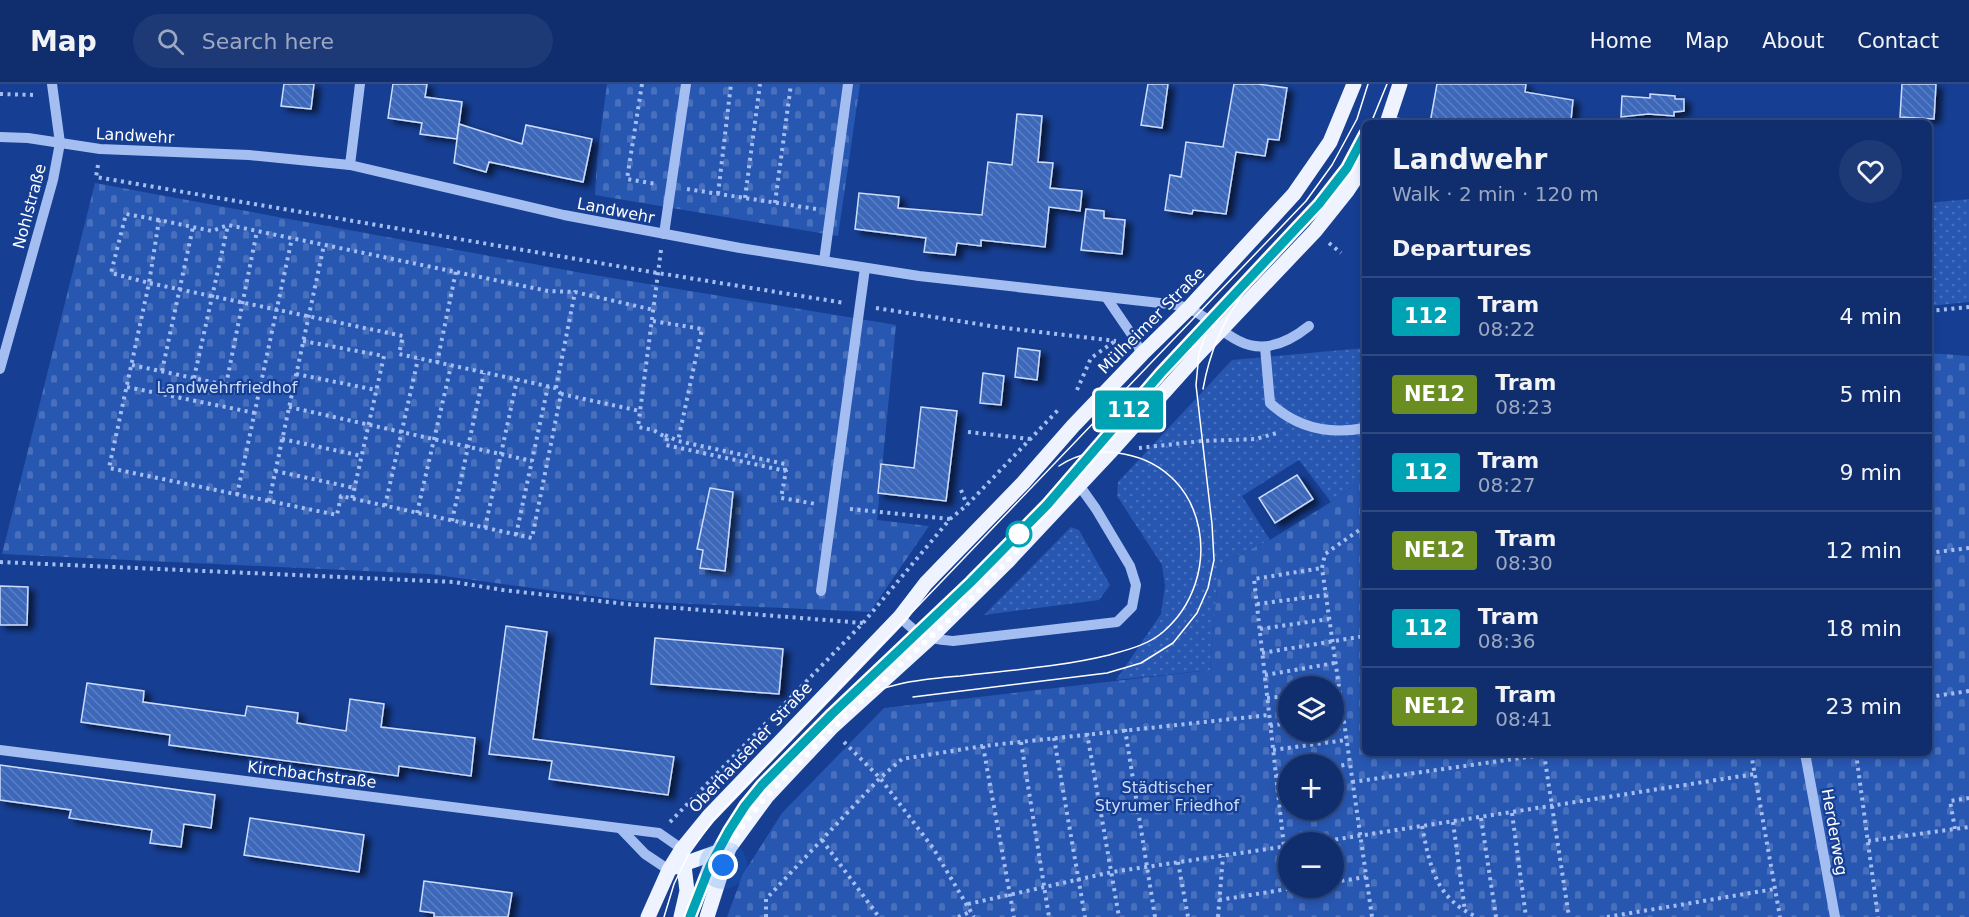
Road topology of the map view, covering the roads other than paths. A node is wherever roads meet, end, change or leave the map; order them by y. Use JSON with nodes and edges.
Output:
{"nodes":[{"id":1,"x":52,"y":84,"type":"edge"},
{"id":2,"x":360,"y":84,"type":"edge"},
{"id":3,"x":686,"y":84,"type":"edge"},
{"id":4,"x":848,"y":84,"type":"edge"},
{"id":5,"x":1354,"y":84,"type":"edge"},
{"id":6,"x":1400,"y":84,"type":"edge"},
{"id":7,"x":1392,"y":120,"type":"edge"},
{"id":8,"x":0,"y":137,"type":"edge"},
{"id":9,"x":60,"y":143,"type":"junction"},
{"id":10,"x":350,"y":165,"type":"junction"},
{"id":11,"x":1362,"y":168,"type":"edge"},
{"id":12,"x":664,"y":234,"type":"junction"},
{"id":13,"x":824,"y":261,"type":"junction"},
{"id":14,"x":865,"y":268,"type":"junction"},
{"id":15,"x":1106,"y":297,"type":"junction"},
{"id":16,"x":1189,"y":308,"type":"junction"},
{"id":17,"x":1309,"y":327,"type":"dead end"},
{"id":18,"x":1222,"y":329,"type":"junction"},
{"id":19,"x":1265,"y":347,"type":"junction"},
{"id":20,"x":1142,"y":354,"type":"junction"},
{"id":21,"x":0,"y":369,"type":"edge"},
{"id":22,"x":1362,"y":428,"type":"edge"},
{"id":23,"x":1079,"y":485,"type":"junction"},
{"id":24,"x":821,"y":591,"type":"dead end"},
{"id":25,"x":900,"y":617,"type":"junction"},
{"id":26,"x":929,"y":639,"type":"junction"},
{"id":27,"x":0,"y":750,"type":"edge"},
{"id":28,"x":1806,"y":756,"type":"edge"},
{"id":29,"x":621,"y":829,"type":"junction"},
{"id":30,"x":729,"y":848,"type":"junction"},
{"id":31,"x":683,"y":856,"type":"junction"},
{"id":32,"x":669,"y":870,"type":"junction"},
{"id":33,"x":648,"y":917,"type":"edge"},
{"id":34,"x":681,"y":917,"type":"edge"},
{"id":35,"x":707,"y":917,"type":"edge"},
{"id":36,"x":1835,"y":917,"type":"edge"}],
"edges":[{"from":1,"to":9,"type":"street","name":"Nohlstraße"},
{"from":2,"to":10,"type":"street"},
{"from":3,"to":12,"type":"street"},
{"from":4,"to":13,"type":"street"},
{"from":5,"to":16,"type":"main road","name":"Mülheimer Straße"},
{"from":6,"to":7,"type":"main road"},
{"from":8,"to":9,"type":"street","name":"Landwehr"},
{"from":9,"to":10,"type":"street","name":"Landwehr"},
{"from":9,"to":21,"type":"street","name":"Nohlstraße"},
{"from":10,"to":12,"type":"street","name":"Landwehr"},
{"from":11,"to":18,"type":"main road"},
{"from":12,"to":13,"type":"street","name":"Landwehr"},
{"from":13,"to":14,"type":"street","name":"Landwehr"},
{"from":14,"to":15,"type":"street","name":"Landwehr"},
{"from":14,"to":24,"type":"street"},
{"from":15,"to":16,"type":"street","name":"Landwehr"},
{"from":15,"to":20,"type":"street"},
{"from":16,"to":18,"type":"street","name":"Landwehr"},
{"from":16,"to":20,"type":"main road","name":"Mülheimer Straße"},
{"from":17,"to":19,"type":"street"},
{"from":18,"to":19,"type":"street","name":"Landwehr"},
{"from":18,"to":23,"type":"main road"},
{"from":19,"to":22,"type":"street"},
{"from":20,"to":25,"type":"main road","name":"Mülheimer Straße"},
{"from":23,"to":26,"type":"main road"},
{"from":23,"to":26,"type":"street"},
{"from":25,"to":26,"type":"street"},
{"from":25,"to":31,"type":"main road","name":"Oberhausener Straße"},
{"from":26,"to":30,"type":"main road"},
{"from":27,"to":29,"type":"street","name":"Kirchbachstraße"},
{"from":28,"to":36,"type":"street","name":"Herderweg"},
{"from":29,"to":31,"type":"street","name":"Kirchbachstraße"},
{"from":29,"to":32,"type":"street"},
{"from":30,"to":31,"type":"main road"},
{"from":30,"to":35,"type":"main road"},
{"from":31,"to":32,"type":"main road","name":"Oberhausener Straße"},
{"from":31,"to":34,"type":"main road"},
{"from":32,"to":33,"type":"main road","name":"Oberhausener Straße"}]}
